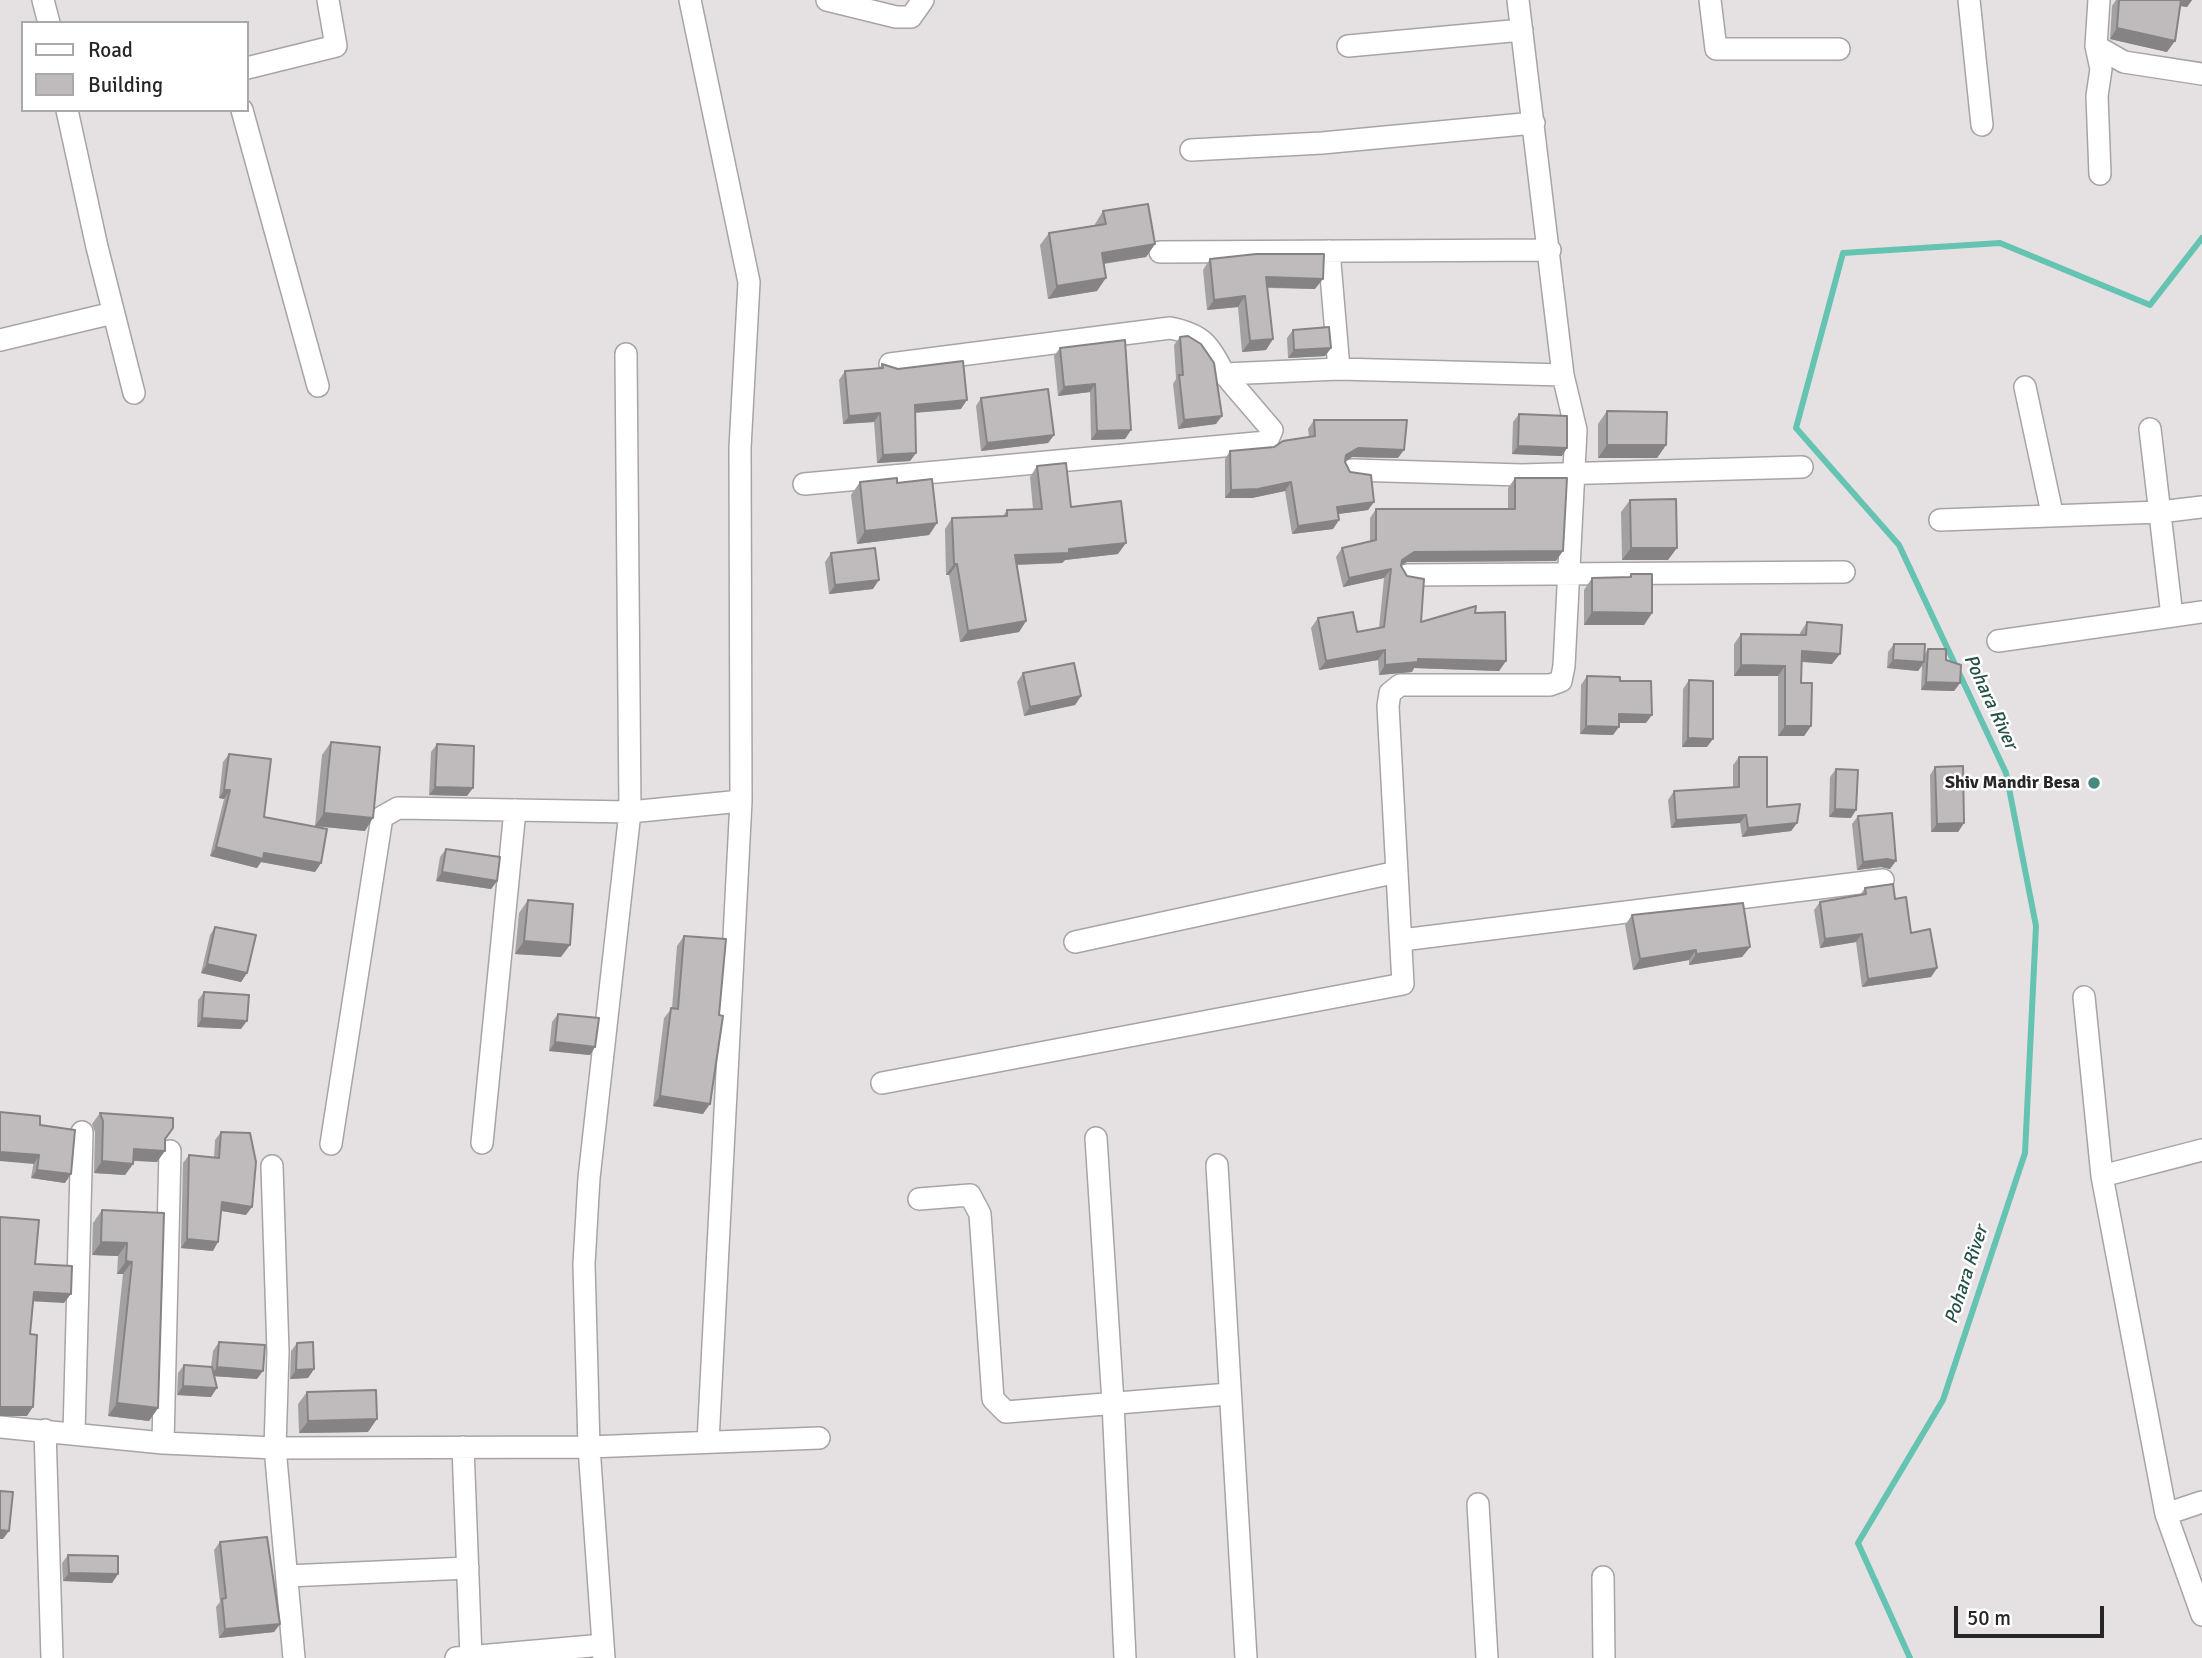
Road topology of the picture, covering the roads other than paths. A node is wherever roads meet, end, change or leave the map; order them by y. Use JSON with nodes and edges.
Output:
{"nodes":[{"id":1,"x":43,"y":0,"type":"edge"},
{"id":2,"x":328,"y":0,"type":"edge"},
{"id":3,"x":690,"y":0,"type":"edge"},
{"id":4,"x":827,"y":0,"type":"edge"},
{"id":5,"x":923,"y":0,"type":"edge"},
{"id":6,"x":1518,"y":0,"type":"edge"},
{"id":7,"x":1710,"y":0,"type":"edge"},
{"id":8,"x":1969,"y":0,"type":"edge"},
{"id":9,"x":2099,"y":0,"type":"edge"},
{"id":10,"x":48,"y":21,"type":"edge"},
{"id":11,"x":1522,"y":30,"type":"junction"},
{"id":12,"x":1348,"y":46,"type":"dead end"},
{"id":13,"x":2096,"y":46,"type":"junction"},
{"id":14,"x":1839,"y":48,"type":"dead end"},
{"id":15,"x":248,"y":68,"type":"edge"},
{"id":16,"x":2202,"y":74,"type":"edge"},
{"id":17,"x":67,"y":112,"type":"edge"},
{"id":18,"x":243,"y":112,"type":"edge"},
{"id":19,"x":1534,"y":123,"type":"junction"},
{"id":20,"x":1982,"y":125,"type":"dead end"},
{"id":21,"x":1191,"y":150,"type":"dead end"},
{"id":22,"x":2100,"y":174,"type":"dead end"},
{"id":23,"x":1550,"y":250,"type":"junction"},
{"id":24,"x":1329,"y":251,"type":"junction"},
{"id":25,"x":1160,"y":252,"type":"dead end"},
{"id":26,"x":113,"y":313,"type":"junction"},
{"id":27,"x":0,"y":340,"type":"edge"},
{"id":28,"x":626,"y":354,"type":"dead end"},
{"id":29,"x":890,"y":364,"type":"edge"},
{"id":30,"x":1339,"y":369,"type":"junction"},
{"id":31,"x":1224,"y":374,"type":"junction"},
{"id":32,"x":1563,"y":375,"type":"junction"},
{"id":33,"x":318,"y":386,"type":"dead end"},
{"id":34,"x":2025,"y":387,"type":"dead end"},
{"id":35,"x":134,"y":393,"type":"dead end"},
{"id":36,"x":2150,"y":429,"type":"dead end"},
{"id":37,"x":1801,"y":467,"type":"dead end"},
{"id":38,"x":1352,"y":470,"type":"edge"},
{"id":39,"x":1575,"y":471,"type":"junction"},
{"id":40,"x":804,"y":484,"type":"dead end"},
{"id":41,"x":2202,"y":507,"type":"edge"},
{"id":42,"x":2160,"y":512,"type":"junction"},
{"id":43,"x":2052,"y":513,"type":"junction"},
{"id":44,"x":1940,"y":520,"type":"dead end"},
{"id":45,"x":1844,"y":572,"type":"dead end"},
{"id":46,"x":1570,"y":573,"type":"junction"},
{"id":47,"x":1407,"y":575,"type":"edge"},
{"id":48,"x":2202,"y":612,"type":"edge"},
{"id":49,"x":2172,"y":616,"type":"junction"},
{"id":50,"x":1998,"y":640,"type":"dead end"},
{"id":51,"x":741,"y":801,"type":"junction"},
{"id":52,"x":515,"y":810,"type":"junction"},
{"id":53,"x":630,"y":811,"type":"junction"},
{"id":54,"x":1397,"y":872,"type":"junction"},
{"id":55,"x":1882,"y":880,"type":"dead end"},
{"id":56,"x":1402,"y":940,"type":"junction"},
{"id":57,"x":1075,"y":942,"type":"dead end"},
{"id":58,"x":2084,"y":997,"type":"dead end"},
{"id":59,"x":882,"y":1083,"type":"dead end"},
{"id":60,"x":82,"y":1132,"type":"dead end"},
{"id":61,"x":1096,"y":1138,"type":"dead end"},
{"id":62,"x":482,"y":1143,"type":"dead end"},
{"id":63,"x":331,"y":1144,"type":"dead end"},
{"id":64,"x":2202,"y":1150,"type":"edge"},
{"id":65,"x":170,"y":1151,"type":"edge"},
{"id":66,"x":1217,"y":1165,"type":"dead end"},
{"id":67,"x":272,"y":1166,"type":"dead end"},
{"id":68,"x":2102,"y":1176,"type":"junction"},
{"id":69,"x":919,"y":1199,"type":"dead end"},
{"id":70,"x":1229,"y":1394,"type":"junction"},
{"id":71,"x":1114,"y":1403,"type":"junction"},
{"id":72,"x":0,"y":1427,"type":"edge"},
{"id":73,"x":45,"y":1430,"type":"junction"},
{"id":74,"x":74,"y":1433,"type":"junction"},
{"id":75,"x":819,"y":1438,"type":"dead end"},
{"id":76,"x":708,"y":1442,"type":"junction"},
{"id":77,"x":163,"y":1443,"type":"junction"},
{"id":78,"x":463,"y":1447,"type":"junction"},
{"id":79,"x":589,"y":1447,"type":"junction"},
{"id":80,"x":275,"y":1448,"type":"junction"},
{"id":81,"x":2202,"y":1502,"type":"edge"},
{"id":82,"x":1478,"y":1504,"type":"dead end"},
{"id":83,"x":2166,"y":1514,"type":"junction"},
{"id":84,"x":468,"y":1568,"type":"junction"},
{"id":85,"x":286,"y":1576,"type":"junction"},
{"id":86,"x":1603,"y":1577,"type":"dead end"},
{"id":87,"x":2202,"y":1615,"type":"edge"},
{"id":88,"x":604,"y":1651,"type":"edge"},
{"id":89,"x":511,"y":1656,"type":"edge"},
{"id":90,"x":463,"y":1657,"type":"edge"},
{"id":91,"x":52,"y":1658,"type":"edge"},
{"id":92,"x":294,"y":1658,"type":"edge"},
{"id":93,"x":1125,"y":1658,"type":"edge"},
{"id":94,"x":1246,"y":1658,"type":"edge"},
{"id":95,"x":1487,"y":1658,"type":"edge"},
{"id":96,"x":1604,"y":1658,"type":"edge"}],
"edges":[{"from":1,"to":10,"type":"street"},
{"from":2,"to":15,"type":"street"},
{"from":3,"to":51,"type":"street"},
{"from":4,"to":5,"type":"street"},
{"from":6,"to":11,"type":"street"},
{"from":7,"to":14,"type":"street"},
{"from":8,"to":20,"type":"street"},
{"from":9,"to":13,"type":"street"},
{"from":11,"to":12,"type":"street"},
{"from":11,"to":19,"type":"street"},
{"from":13,"to":16,"type":"street"},
{"from":13,"to":22,"type":"street"},
{"from":17,"to":26,"type":"street"},
{"from":18,"to":33,"type":"street"},
{"from":19,"to":21,"type":"street"},
{"from":19,"to":23,"type":"street"},
{"from":23,"to":24,"type":"street"},
{"from":23,"to":32,"type":"street"},
{"from":24,"to":25,"type":"street"},
{"from":24,"to":30,"type":"street"},
{"from":26,"to":27,"type":"street"},
{"from":26,"to":35,"type":"street"},
{"from":28,"to":53,"type":"street"},
{"from":29,"to":31,"type":"street"},
{"from":30,"to":31,"type":"street"},
{"from":30,"to":32,"type":"street"},
{"from":31,"to":40,"type":"street"},
{"from":32,"to":39,"type":"street"},
{"from":34,"to":43,"type":"street"},
{"from":36,"to":42,"type":"street"},
{"from":37,"to":39,"type":"street"},
{"from":38,"to":39,"type":"street"},
{"from":39,"to":46,"type":"street"},
{"from":41,"to":42,"type":"street"},
{"from":42,"to":43,"type":"street"},
{"from":42,"to":49,"type":"street"},
{"from":43,"to":44,"type":"street"},
{"from":45,"to":46,"type":"street"},
{"from":46,"to":47,"type":"street"},
{"from":46,"to":54,"type":"street"},
{"from":48,"to":49,"type":"street"},
{"from":49,"to":50,"type":"street"},
{"from":51,"to":53,"type":"street"},
{"from":51,"to":76,"type":"street"},
{"from":52,"to":53,"type":"street"},
{"from":52,"to":62,"type":"street"},
{"from":52,"to":63,"type":"street"},
{"from":53,"to":79,"type":"street"},
{"from":54,"to":56,"type":"street"},
{"from":54,"to":57,"type":"street"},
{"from":55,"to":56,"type":"street"},
{"from":56,"to":59,"type":"street"},
{"from":58,"to":68,"type":"street"},
{"from":60,"to":74,"type":"street"},
{"from":61,"to":71,"type":"street"},
{"from":64,"to":68,"type":"street"},
{"from":65,"to":77,"type":"street"},
{"from":66,"to":70,"type":"street"},
{"from":67,"to":80,"type":"street"},
{"from":68,"to":83,"type":"street"},
{"from":69,"to":71,"type":"street"},
{"from":70,"to":71,"type":"street"},
{"from":70,"to":94,"type":"street"},
{"from":71,"to":93,"type":"street"},
{"from":72,"to":73,"type":"street"},
{"from":73,"to":74,"type":"street"},
{"from":73,"to":91,"type":"street"},
{"from":74,"to":77,"type":"street"},
{"from":75,"to":76,"type":"street"},
{"from":76,"to":79,"type":"street"},
{"from":77,"to":80,"type":"street"},
{"from":78,"to":79,"type":"street"},
{"from":78,"to":80,"type":"street"},
{"from":78,"to":84,"type":"street"},
{"from":79,"to":88,"type":"street"},
{"from":80,"to":85,"type":"street"},
{"from":81,"to":83,"type":"street"},
{"from":82,"to":95,"type":"street"},
{"from":83,"to":87,"type":"street"},
{"from":84,"to":85,"type":"street"},
{"from":84,"to":90,"type":"street"},
{"from":85,"to":92,"type":"street"},
{"from":86,"to":96,"type":"street"},
{"from":88,"to":89,"type":"street"},
{"from":89,"to":90,"type":"street"}]}
